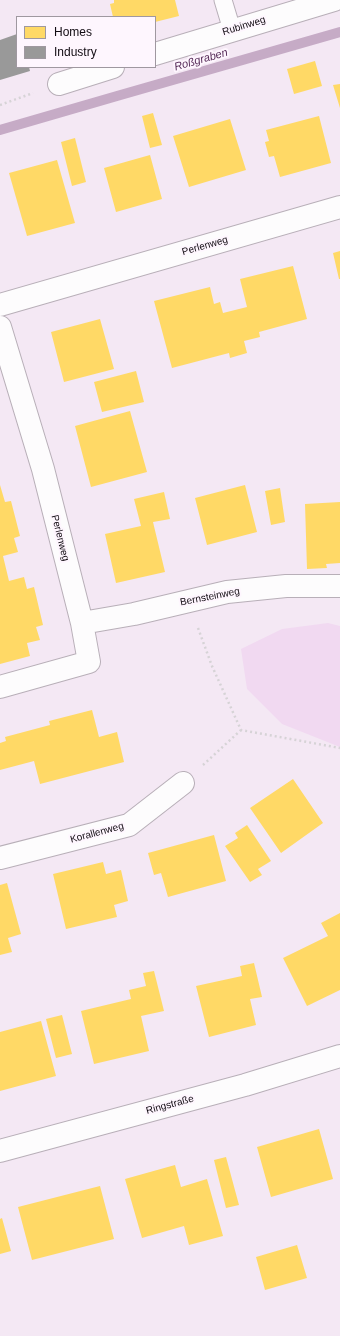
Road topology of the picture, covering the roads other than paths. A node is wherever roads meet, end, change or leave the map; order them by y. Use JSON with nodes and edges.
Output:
{"nodes":[{"id":1,"x":223,"y":0,"type":"edge"},
{"id":2,"x":334,"y":0,"type":"edge"},
{"id":3,"x":232,"y":30,"type":"junction"},
{"id":4,"x":156,"y":54,"type":"edge"},
{"id":5,"x":110,"y":68,"type":"edge"},
{"id":6,"x":59,"y":84,"type":"road end"},
{"id":7,"x":340,"y":207,"type":"edge"},
{"id":8,"x":0,"y":305,"type":"edge"},
{"id":9,"x":0,"y":328,"type":"edge"},
{"id":10,"x":340,"y":586,"type":"edge"},
{"id":11,"x":82,"y":623,"type":"junction"},
{"id":12,"x":0,"y":687,"type":"edge"},
{"id":13,"x":183,"y":783,"type":"road end"},
{"id":14,"x":0,"y":858,"type":"edge"},
{"id":15,"x":340,"y":1056,"type":"edge"},
{"id":16,"x":0,"y":1151,"type":"edge"}],
"edges":[{"from":1,"to":3,"type":"lane"},
{"from":2,"to":3,"type":"street","name":"Rubinweg"},
{"from":3,"to":4,"type":"street","name":"Rubinweg"},
{"from":5,"to":6,"type":"street"},
{"from":7,"to":8,"type":"street","name":"Perlenweg"},
{"from":9,"to":11,"type":"street","name":"Perlenweg"},
{"from":10,"to":11,"type":"street","name":"Bernsteinweg"},
{"from":11,"to":12,"type":"street","name":"Perlenweg"},
{"from":13,"to":14,"type":"street","name":"Korallenweg"},
{"from":15,"to":16,"type":"street","name":"Ringstraße"}]}
